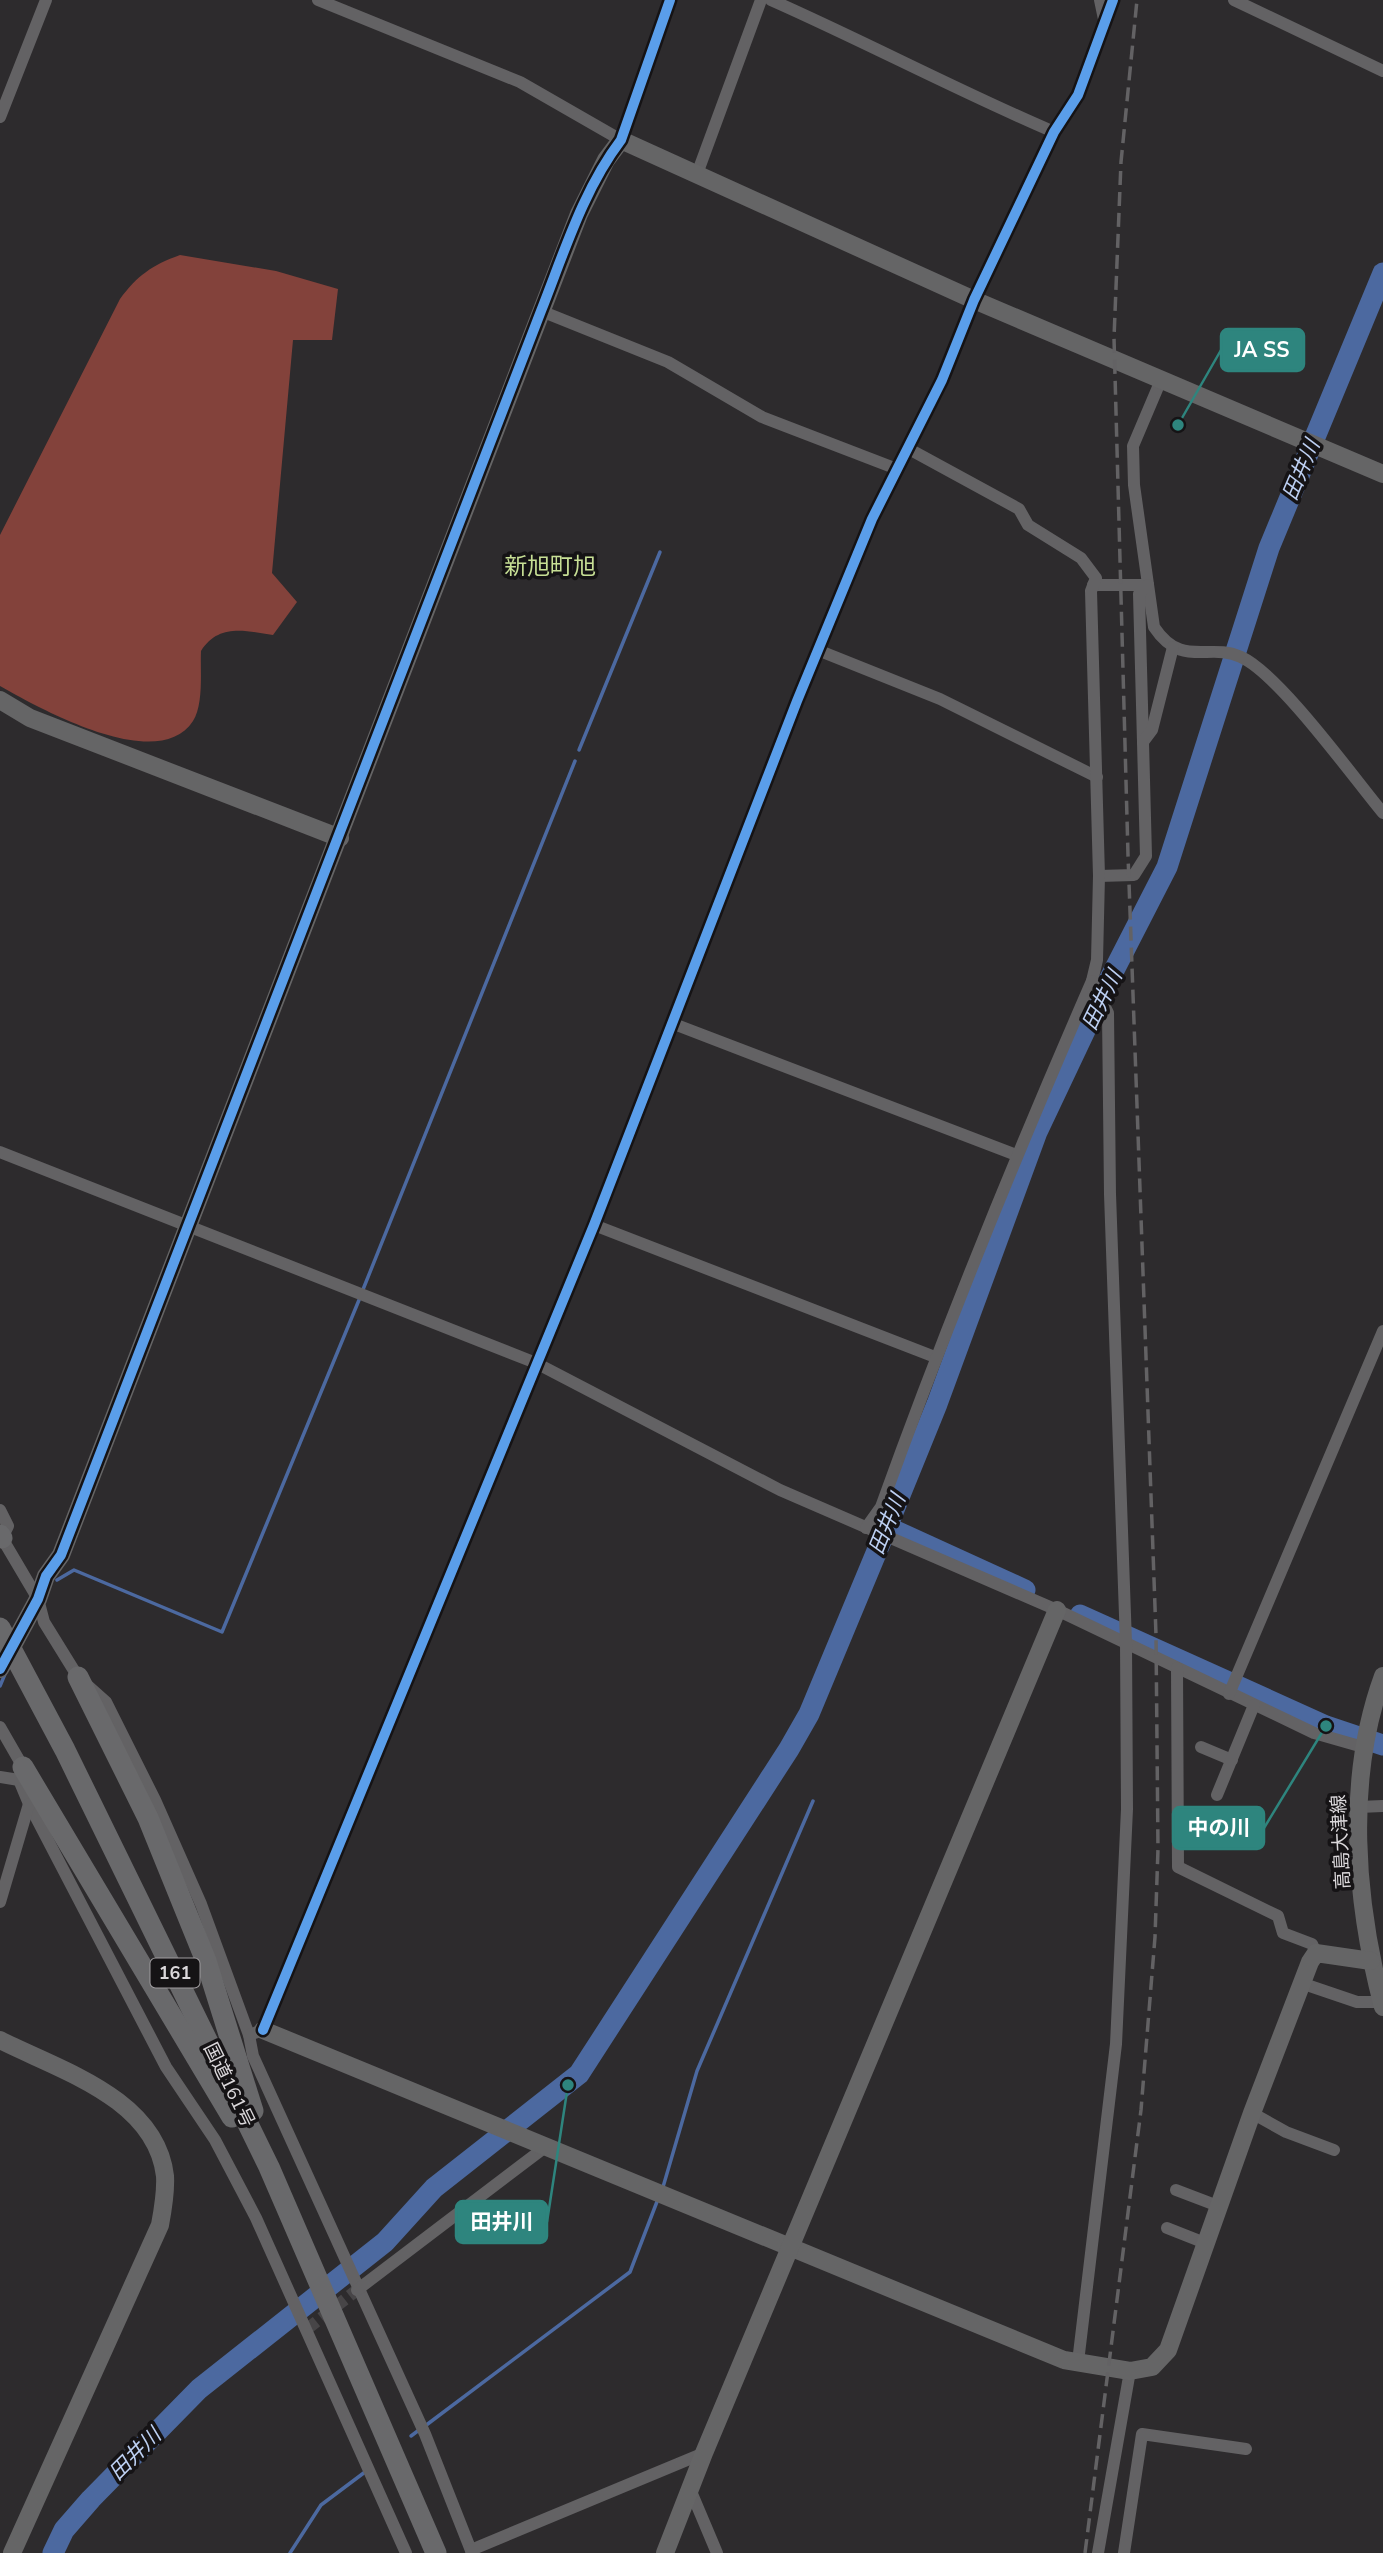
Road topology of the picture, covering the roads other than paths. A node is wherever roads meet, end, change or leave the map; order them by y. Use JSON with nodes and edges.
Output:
{"nodes":[{"id":1,"x":46,"y":0,"type":"edge"},
{"id":2,"x":318,"y":0,"type":"edge"},
{"id":3,"x":670,"y":0,"type":"edge"},
{"id":4,"x":761,"y":0,"type":"edge"},
{"id":5,"x":771,"y":0,"type":"edge"},
{"id":6,"x":1100,"y":0,"type":"edge"},
{"id":7,"x":1113,"y":0,"type":"edge"},
{"id":8,"x":1234,"y":0,"type":"edge"},
{"id":9,"x":1105,"y":24,"type":"junction"},
{"id":10,"x":1383,"y":71,"type":"edge"},
{"id":11,"x":0,"y":117,"type":"edge"},
{"id":12,"x":1054,"y":132,"type":"junction"},
{"id":13,"x":621,"y":140,"type":"junction"},
{"id":14,"x":697,"y":174,"type":"junction"},
{"id":15,"x":974,"y":300,"type":"junction"},
{"id":16,"x":541,"y":311,"type":"junction"},
{"id":17,"x":1161,"y":380,"type":"junction"},
{"id":18,"x":909,"y":449,"type":"junction"},
{"id":19,"x":897,"y":469,"type":"junction"},
{"id":20,"x":1383,"y":474,"type":"edge"},
{"id":21,"x":1093,"y":585,"type":"junction"},
{"id":22,"x":1148,"y":586,"type":"junction"},
{"id":23,"x":1173,"y":647,"type":"junction"},
{"id":24,"x":820,"y":651,"type":"junction"},
{"id":25,"x":0,"y":700,"type":"edge"},
{"id":26,"x":1143,"y":742,"type":"junction"},
{"id":27,"x":1097,"y":777,"type":"junction"},
{"id":28,"x":1383,"y":813,"type":"edge"},
{"id":29,"x":340,"y":838,"type":"junction"},
{"id":30,"x":1100,"y":876,"type":"junction"},
{"id":31,"x":1093,"y":984,"type":"junction"},
{"id":32,"x":674,"y":1024,"type":"junction"},
{"id":33,"x":0,"y":1152,"type":"edge"},
{"id":34,"x":1016,"y":1154,"type":"junction"},
{"id":35,"x":594,"y":1225,"type":"junction"},
{"id":36,"x":189,"y":1228,"type":"junction"},
{"id":37,"x":1383,"y":1331,"type":"edge"},
{"id":38,"x":935,"y":1357,"type":"junction"},
{"id":39,"x":536,"y":1363,"type":"junction"},
{"id":40,"x":0,"y":1510,"type":"edge"},
{"id":41,"x":866,"y":1528,"type":"junction"},
{"id":42,"x":1,"y":1536,"type":"edge"},
{"id":43,"x":38,"y":1599,"type":"junction"},
{"id":44,"x":1057,"y":1610,"type":"junction"},
{"id":45,"x":4,"y":1635,"type":"edge"},
{"id":46,"x":1126,"y":1643,"type":"junction"},
{"id":47,"x":1177,"y":1668,"type":"junction"},
{"id":48,"x":0,"y":1669,"type":"edge"},
{"id":49,"x":1383,"y":1676,"type":"edge"},
{"id":50,"x":78,"y":1677,"type":"junction"},
{"id":51,"x":1229,"y":1693,"type":"junction"},
{"id":52,"x":1254,"y":1706,"type":"junction"},
{"id":53,"x":0,"y":1727,"type":"edge"},
{"id":54,"x":1363,"y":1743,"type":"junction"},
{"id":55,"x":1201,"y":1746,"type":"dead end"},
{"id":56,"x":1232,"y":1760,"type":"junction"},
{"id":57,"x":21,"y":1774,"type":"junction"},
{"id":58,"x":0,"y":1777,"type":"edge"},
{"id":59,"x":1217,"y":1795,"type":"dead end"},
{"id":60,"x":29,"y":1804,"type":"junction"},
{"id":61,"x":1383,"y":1806,"type":"edge"},
{"id":62,"x":1359,"y":1807,"type":"junction"},
{"id":63,"x":0,"y":1902,"type":"edge"},
{"id":64,"x":1316,"y":1953,"type":"junction"},
{"id":65,"x":1371,"y":1961,"type":"junction"},
{"id":66,"x":1301,"y":1983,"type":"junction"},
{"id":67,"x":1382,"y":2005,"type":"edge"},
{"id":68,"x":256,"y":2033,"type":"junction"},
{"id":69,"x":0,"y":2040,"type":"edge"},
{"id":70,"x":1252,"y":2113,"type":"junction"},
{"id":71,"x":544,"y":2148,"type":"junction"},
{"id":72,"x":1334,"y":2150,"type":"dead end"},
{"id":73,"x":269,"y":2167,"type":"junction"},
{"id":74,"x":1176,"y":2190,"type":"dead end"},
{"id":75,"x":1218,"y":2206,"type":"junction"},
{"id":76,"x":1167,"y":2228,"type":"dead end"},
{"id":77,"x":1205,"y":2243,"type":"junction"},
{"id":78,"x":791,"y":2247,"type":"junction"},
{"id":79,"x":356,"y":2287,"type":"junction"},
{"id":80,"x":1079,"y":2362,"type":"junction"},
{"id":81,"x":1130,"y":2371,"type":"junction"},
{"id":82,"x":1246,"y":2449,"type":"dead end"},
{"id":83,"x":704,"y":2453,"type":"junction"},
{"id":84,"x":690,"y":2489,"type":"junction"},
{"id":85,"x":472,"y":2552,"type":"edge"},
{"id":86,"x":12,"y":2553,"type":"edge"},
{"id":87,"x":406,"y":2553,"type":"edge"},
{"id":88,"x":436,"y":2553,"type":"edge"},
{"id":89,"x":665,"y":2553,"type":"edge"},
{"id":90,"x":717,"y":2553,"type":"edge"},
{"id":91,"x":1097,"y":2553,"type":"edge"},
{"id":92,"x":1124,"y":2553,"type":"edge"}],
"edges":[{"from":1,"to":11,"type":"street"},
{"from":2,"to":13,"type":"street"},
{"from":3,"to":13,"type":"street"},
{"from":4,"to":14,"type":"street"},
{"from":5,"to":12,"type":"street"},
{"from":6,"to":9,"type":"street"},
{"from":7,"to":9,"type":"street"},
{"from":8,"to":10,"type":"street"},
{"from":9,"to":12,"type":"street"},
{"from":12,"to":15,"type":"street"},
{"from":13,"to":14,"type":"street"},
{"from":13,"to":16,"type":"street"},
{"from":14,"to":15,"type":"street"},
{"from":15,"to":17,"type":"street"},
{"from":15,"to":18,"type":"street"},
{"from":16,"to":19,"type":"street"},
{"from":16,"to":29,"type":"street"},
{"from":17,"to":20,"type":"street"},
{"from":17,"to":22,"type":"street"},
{"from":18,"to":19,"type":"street"},
{"from":18,"to":21,"type":"street"},
{"from":19,"to":24,"type":"street"},
{"from":21,"to":22,"type":"street"},
{"from":21,"to":27,"type":"street"},
{"from":22,"to":23,"type":"street"},
{"from":22,"to":26,"type":"street"},
{"from":23,"to":26,"type":"street"},
{"from":23,"to":28,"type":"street"},
{"from":24,"to":27,"type":"street"},
{"from":24,"to":32,"type":"street"},
{"from":25,"to":29,"type":"street"},
{"from":26,"to":30,"type":"street"},
{"from":27,"to":30,"type":"street"},
{"from":29,"to":36,"type":"street"},
{"from":30,"to":31,"type":"street"},
{"from":31,"to":34,"type":"street"},
{"from":31,"to":46,"type":"street"},
{"from":32,"to":34,"type":"street"},
{"from":32,"to":35,"type":"street"},
{"from":33,"to":36,"type":"street"},
{"from":34,"to":38,"type":"street"},
{"from":35,"to":38,"type":"street"},
{"from":35,"to":39,"type":"street"},
{"from":36,"to":39,"type":"street"},
{"from":36,"to":43,"type":"street"},
{"from":37,"to":51,"type":"street"},
{"from":38,"to":41,"type":"street"},
{"from":39,"to":41,"type":"street"},
{"from":39,"to":68,"type":"street"},
{"from":40,"to":42,"type":"street"},
{"from":41,"to":44,"type":"street"},
{"from":42,"to":43,"type":"street"},
{"from":43,"to":48,"type":"street"},
{"from":43,"to":50,"type":"street"},
{"from":44,"to":46,"type":"street"},
{"from":44,"to":78,"type":"street"},
{"from":45,"to":73,"type":"highway","name":"国道161号","number":"161"},
{"from":46,"to":47,"type":"street"},
{"from":46,"to":80,"type":"street"},
{"from":47,"to":51,"type":"street"},
{"from":47,"to":64,"type":"street"},
{"from":49,"to":54,"type":"street","name":"高島大津線"},
{"from":50,"to":68,"type":"street"},
{"from":50,"to":73,"type":"highway"},
{"from":51,"to":52,"type":"street"},
{"from":52,"to":54,"type":"street"},
{"from":52,"to":56,"type":"street"},
{"from":53,"to":57,"type":"street"},
{"from":54,"to":62,"type":"street","name":"高島大津線"},
{"from":55,"to":56,"type":"street"},
{"from":56,"to":59,"type":"street"},
{"from":57,"to":58,"type":"street"},
{"from":57,"to":60,"type":"street"},
{"from":57,"to":73,"type":"highway"},
{"from":60,"to":63,"type":"street"},
{"from":60,"to":87,"type":"street"},
{"from":61,"to":62,"type":"street"},
{"from":62,"to":65,"type":"street","name":"高島大津線"},
{"from":64,"to":65,"type":"street"},
{"from":64,"to":66,"type":"street"},
{"from":65,"to":67,"type":"street","name":"高島大津線"},
{"from":66,"to":67,"type":"street"},
{"from":66,"to":70,"type":"street"},
{"from":68,"to":71,"type":"street"},
{"from":68,"to":79,"type":"street"},
{"from":69,"to":86,"type":"street"},
{"from":70,"to":72,"type":"street"},
{"from":70,"to":75,"type":"street"},
{"from":71,"to":78,"type":"street"},
{"from":71,"to":79,"type":"street"},
{"from":73,"to":88,"type":"highway","name":"国道161号","number":"161"},
{"from":74,"to":75,"type":"street"},
{"from":75,"to":77,"type":"street"},
{"from":76,"to":77,"type":"street"},
{"from":77,"to":81,"type":"street"},
{"from":78,"to":80,"type":"street"},
{"from":78,"to":83,"type":"street"},
{"from":79,"to":85,"type":"street"},
{"from":80,"to":81,"type":"street"},
{"from":81,"to":91,"type":"street"},
{"from":82,"to":92,"type":"street"},
{"from":83,"to":84,"type":"street"},
{"from":83,"to":85,"type":"street"},
{"from":84,"to":89,"type":"street"},
{"from":84,"to":90,"type":"street"}]}
